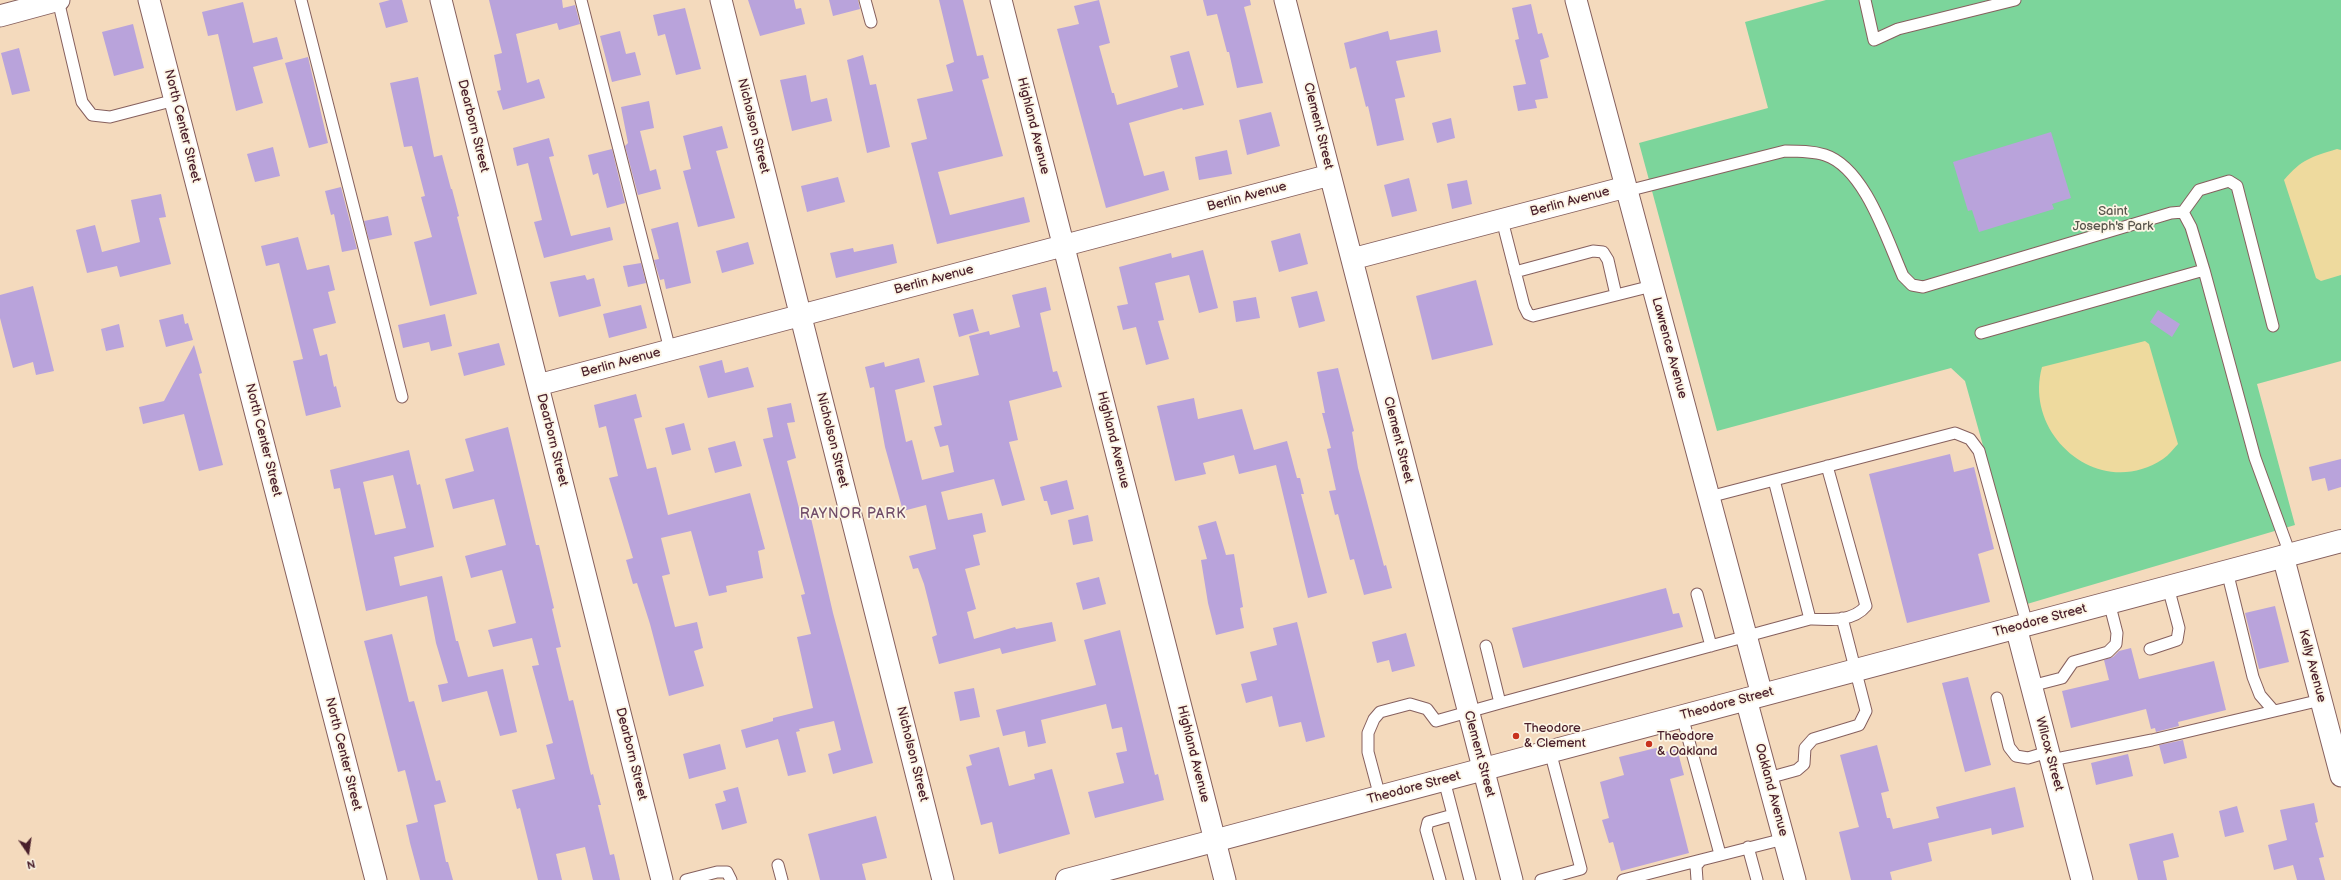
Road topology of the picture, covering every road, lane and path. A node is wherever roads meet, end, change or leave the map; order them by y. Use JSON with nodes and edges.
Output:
{"nodes":[{"id":1,"x":59,"y":0,"type":"edge"},
{"id":2,"x":150,"y":0,"type":"edge"},
{"id":3,"x":301,"y":0,"type":"edge"},
{"id":4,"x":441,"y":0,"type":"edge"},
{"id":5,"x":581,"y":0,"type":"edge"},
{"id":6,"x":721,"y":0,"type":"edge"},
{"id":7,"x":865,"y":0,"type":"edge"},
{"id":8,"x":1001,"y":0,"type":"edge"},
{"id":9,"x":1285,"y":0,"type":"edge"},
{"id":10,"x":1576,"y":0,"type":"edge"},
{"id":11,"x":1865,"y":0,"type":"edge"},
{"id":12,"x":2016,"y":0,"type":"edge"},
{"id":13,"x":0,"y":16,"type":"edge"},
{"id":14,"x":871,"y":22,"type":"dead end"},
{"id":15,"x":175,"y":100,"type":"junction"},
{"id":16,"x":1330,"y":175,"type":"junction"},
{"id":17,"x":1627,"y":189,"type":"junction"},
{"id":18,"x":2183,"y":212,"type":"junction"},
{"id":19,"x":1502,"y":220,"type":"junction"},
{"id":20,"x":1063,"y":246,"type":"junction"},
{"id":21,"x":1352,"y":259,"type":"junction"},
{"id":22,"x":2204,"y":270,"type":"junction"},
{"id":23,"x":1515,"y":272,"type":"junction"},
{"id":24,"x":1652,"y":286,"type":"junction"},
{"id":25,"x":1616,"y":295,"type":"junction"},
{"id":26,"x":801,"y":315,"type":"junction"},
{"id":27,"x":2273,"y":326,"type":"dead end"},
{"id":28,"x":1981,"y":333,"type":"dead end"},
{"id":29,"x":670,"y":350,"type":"junction"},
{"id":30,"x":538,"y":385,"type":"junction"},
{"id":31,"x":402,"y":397,"type":"dead end"},
{"id":32,"x":1827,"y":466,"type":"junction"},
{"id":33,"x":1774,"y":480,"type":"junction"},
{"id":34,"x":1709,"y":497,"type":"junction"},
{"id":35,"x":2341,"y":541,"type":"edge"},
{"id":36,"x":2287,"y":555,"type":"junction"},
{"id":37,"x":2227,"y":571,"type":"junction"},
{"id":38,"x":2168,"y":587,"type":"junction"},
{"id":39,"x":1697,"y":594,"type":"dead end"},
{"id":40,"x":2109,"y":602,"type":"junction"},
{"id":41,"x":1842,"y":618,"type":"junction"},
{"id":42,"x":1810,"y":619,"type":"junction"},
{"id":43,"x":2022,"y":626,"type":"junction"},
{"id":44,"x":1746,"y":636,"type":"junction"},
{"id":45,"x":1486,"y":646,"type":"dead end"},
{"id":46,"x":1711,"y":646,"type":"junction"},
{"id":47,"x":2150,"y":649,"type":"dead end"},
{"id":48,"x":1855,"y":670,"type":"junction"},
{"id":49,"x":2032,"y":686,"type":"junction"},
{"id":50,"x":1754,"y":697,"type":"junction"},
{"id":51,"x":1997,"y":698,"type":"dead end"},
{"id":52,"x":2321,"y":700,"type":"junction"},
{"id":53,"x":1500,"y":703,"type":"junction"},
{"id":54,"x":2273,"y":710,"type":"junction"},
{"id":55,"x":1468,"y":712,"type":"junction"},
{"id":56,"x":1682,"y":716,"type":"junction"},
{"id":57,"x":1550,"y":751,"type":"junction"},
{"id":58,"x":2050,"y":756,"type":"junction"},
{"id":59,"x":1483,"y":769,"type":"junction"},
{"id":60,"x":2341,"y":776,"type":"edge"},
{"id":61,"x":1768,"y":778,"type":"junction"},
{"id":62,"x":1444,"y":780,"type":"junction"},
{"id":63,"x":1380,"y":797,"type":"junction"},
{"id":64,"x":1453,"y":815,"type":"junction"},
{"id":65,"x":1784,"y":839,"type":"junction"},
{"id":66,"x":1215,"y":841,"type":"junction"},
{"id":67,"x":1748,"y":847,"type":"junction"},
{"id":68,"x":1720,"y":854,"type":"junction"},
{"id":69,"x":1701,"y":860,"type":"junction"},
{"id":70,"x":778,"y":865,"type":"dead end"},
{"id":71,"x":376,"y":880,"type":"edge"},
{"id":72,"x":662,"y":880,"type":"edge"},
{"id":73,"x":686,"y":880,"type":"edge"},
{"id":74,"x":731,"y":880,"type":"edge"},
{"id":75,"x":782,"y":880,"type":"edge"},
{"id":76,"x":944,"y":880,"type":"edge"},
{"id":77,"x":1067,"y":880,"type":"edge"},
{"id":78,"x":1225,"y":880,"type":"edge"},
{"id":79,"x":1440,"y":880,"type":"edge"},
{"id":80,"x":1470,"y":880,"type":"edge"},
{"id":81,"x":1512,"y":880,"type":"edge"},
{"id":82,"x":1541,"y":880,"type":"edge"},
{"id":83,"x":1623,"y":880,"type":"edge"},
{"id":84,"x":1697,"y":880,"type":"edge"},
{"id":85,"x":1756,"y":880,"type":"edge"},
{"id":86,"x":1795,"y":880,"type":"edge"},
{"id":87,"x":2082,"y":880,"type":"edge"}],
"edges":[{"from":1,"to":13,"type":"street"},
{"from":1,"to":15,"type":"lane"},
{"from":2,"to":15,"type":"street","name":"North Center Street"},
{"from":3,"to":31,"type":"lane"},
{"from":4,"to":30,"type":"street","name":"Dearborn Street"},
{"from":5,"to":29,"type":"lane"},
{"from":6,"to":26,"type":"street","name":"Nicholson Street"},
{"from":7,"to":14,"type":"lane"},
{"from":8,"to":20,"type":"street","name":"Highland Avenue"},
{"from":9,"to":16,"type":"street","name":"Clement Street"},
{"from":10,"to":17,"type":"street","name":"Lawrence Avenue"},
{"from":11,"to":12,"type":"lane"},
{"from":15,"to":71,"type":"street","name":"North Center Street"},
{"from":16,"to":20,"type":"street","name":"Berlin Avenue"},
{"from":16,"to":21,"type":"street","name":"Clement Street"},
{"from":17,"to":18,"type":"lane"},
{"from":17,"to":19,"type":"street","name":"Berlin Avenue"},
{"from":17,"to":24,"type":"street","name":"Lawrence Avenue"},
{"from":18,"to":22,"type":"lane"},
{"from":18,"to":27,"type":"lane"},
{"from":19,"to":21,"type":"street","name":"Berlin Avenue"},
{"from":19,"to":23,"type":"lane"},
{"from":20,"to":26,"type":"street","name":"Berlin Avenue"},
{"from":20,"to":66,"type":"street","name":"Highland Avenue"},
{"from":21,"to":55,"type":"street","name":"Clement Street"},
{"from":22,"to":28,"type":"lane"},
{"from":22,"to":36,"type":"lane"},
{"from":23,"to":25,"type":"lane"},
{"from":23,"to":25,"type":"lane"},
{"from":24,"to":25,"type":"lane"},
{"from":24,"to":34,"type":"street","name":"Lawrence Avenue"},
{"from":26,"to":29,"type":"street","name":"Berlin Avenue"},
{"from":26,"to":76,"type":"street","name":"Nicholson Street"},
{"from":29,"to":30,"type":"street","name":"Berlin Avenue"},
{"from":30,"to":72,"type":"street","name":"Dearborn Street"},
{"from":32,"to":33,"type":"lane"},
{"from":32,"to":41,"type":"lane"},
{"from":32,"to":43,"type":"lane"},
{"from":33,"to":34,"type":"lane"},
{"from":33,"to":42,"type":"lane"},
{"from":34,"to":44,"type":"street","name":"Lawrence Avenue"},
{"from":35,"to":36,"type":"main road","name":"Theodore Street"},
{"from":36,"to":37,"type":"main road","name":"Theodore Street"},
{"from":36,"to":52,"type":"street","name":"Kelly Avenue"},
{"from":37,"to":38,"type":"main road","name":"Theodore Street"},
{"from":37,"to":54,"type":"lane"},
{"from":38,"to":40,"type":"main road","name":"Theodore Street"},
{"from":38,"to":47,"type":"lane"},
{"from":39,"to":46,"type":"lane"},
{"from":40,"to":43,"type":"main road","name":"Theodore Street"},
{"from":40,"to":49,"type":"lane"},
{"from":41,"to":42,"type":"lane"},
{"from":41,"to":48,"type":"lane"},
{"from":42,"to":44,"type":"lane"},
{"from":43,"to":48,"type":"main road","name":"Theodore Street"},
{"from":43,"to":49,"type":"street","name":"Wilcox Street"},
{"from":44,"to":46,"type":"lane"},
{"from":44,"to":50,"type":"street","name":"Lawrence Avenue"},
{"from":45,"to":53,"type":"lane"},
{"from":46,"to":53,"type":"lane"},
{"from":48,"to":50,"type":"main road","name":"Theodore Street"},
{"from":48,"to":61,"type":"lane"},
{"from":49,"to":58,"type":"street","name":"Wilcox Street"},
{"from":50,"to":56,"type":"main road","name":"Theodore Street"},
{"from":50,"to":61,"type":"street","name":"Oakland Avenue"},
{"from":51,"to":58,"type":"lane"},
{"from":52,"to":54,"type":"lane"},
{"from":52,"to":60,"type":"street","name":"Kelly Avenue"},
{"from":53,"to":55,"type":"lane"},
{"from":54,"to":58,"type":"lane"},
{"from":55,"to":59,"type":"street","name":"Clement Street"},
{"from":55,"to":63,"type":"lane"},
{"from":56,"to":57,"type":"main road","name":"Theodore Street"},
{"from":56,"to":68,"type":"lane"},
{"from":57,"to":59,"type":"main road","name":"Theodore Street"},
{"from":57,"to":82,"type":"lane"},
{"from":58,"to":87,"type":"street","name":"Wilcox Street"},
{"from":59,"to":62,"type":"main road","name":"Theodore Street"},
{"from":59,"to":81,"type":"street","name":"Clement Street"},
{"from":61,"to":65,"type":"street","name":"Oakland Avenue"},
{"from":62,"to":63,"type":"main road","name":"Theodore Street"},
{"from":62,"to":64,"type":"lane"},
{"from":63,"to":66,"type":"main road","name":"Theodore Street"},
{"from":64,"to":79,"type":"lane"},
{"from":64,"to":80,"type":"lane"},
{"from":65,"to":67,"type":"lane"},
{"from":65,"to":86,"type":"street","name":"Oakland Avenue"},
{"from":66,"to":77,"type":"main road","name":"Theodore Street"},
{"from":66,"to":78,"type":"street","name":"Highland Avenue"},
{"from":67,"to":68,"type":"lane"},
{"from":67,"to":85,"type":"lane"},
{"from":68,"to":69,"type":"lane"},
{"from":69,"to":83,"type":"lane"},
{"from":69,"to":84,"type":"lane"},
{"from":70,"to":75,"type":"lane"},
{"from":73,"to":74,"type":"lane"}]}
